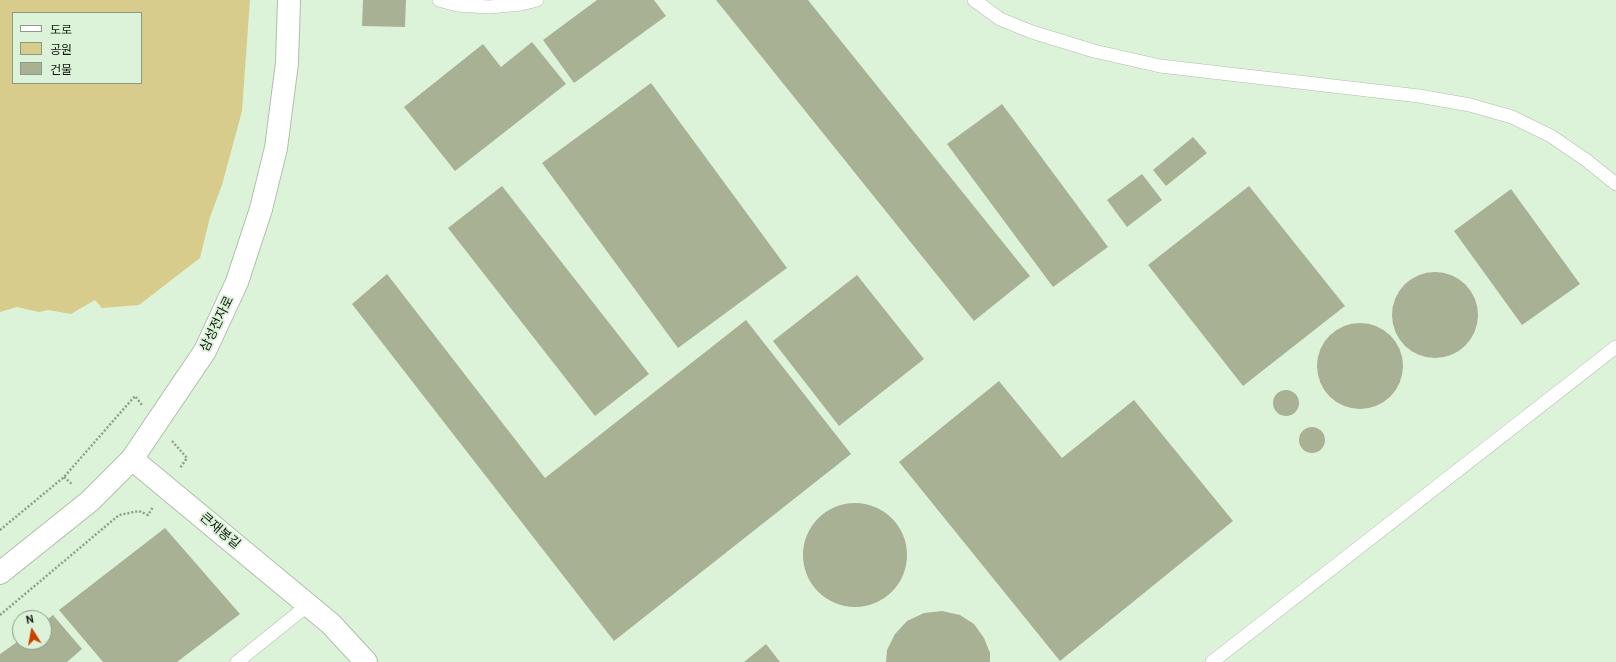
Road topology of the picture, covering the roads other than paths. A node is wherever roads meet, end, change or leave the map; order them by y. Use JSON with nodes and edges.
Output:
{"nodes":[{"id":1,"x":289,"y":0,"type":"edge"},
{"id":2,"x":439,"y":0,"type":"edge"},
{"id":3,"x":537,"y":0,"type":"edge"},
{"id":4,"x":974,"y":0,"type":"edge"},
{"id":5,"x":1616,"y":184,"type":"edge"},
{"id":6,"x":1616,"y":347,"type":"edge"},
{"id":7,"x":132,"y":459,"type":"junction"},
{"id":8,"x":0,"y":573,"type":"edge"},
{"id":9,"x":308,"y":605,"type":"junction"},
{"id":10,"x":237,"y":662,"type":"edge"},
{"id":11,"x":366,"y":662,"type":"edge"},
{"id":12,"x":1212,"y":662,"type":"edge"}],
"edges":[{"from":1,"to":7,"type":"street","name":"삼성전자로"},
{"from":2,"to":3,"type":"lane"},
{"from":4,"to":5,"type":"lane"},
{"from":6,"to":12,"type":"lane"},
{"from":7,"to":8,"type":"street","name":"삼성전자로"},
{"from":7,"to":9,"type":"street","name":"큰재봉길"},
{"from":9,"to":10,"type":"lane"},
{"from":9,"to":11,"type":"street","name":"큰재봉길"}]}
